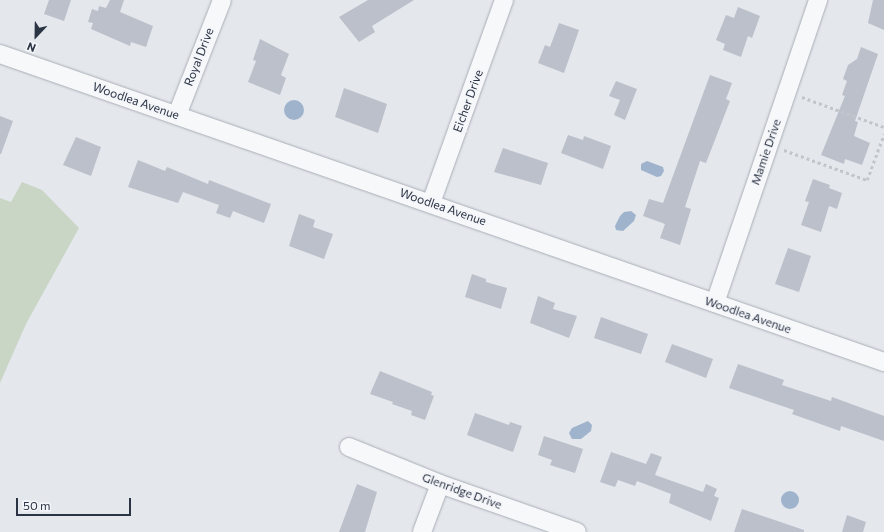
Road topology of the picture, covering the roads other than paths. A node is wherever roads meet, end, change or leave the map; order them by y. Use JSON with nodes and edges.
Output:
{"nodes":[{"id":1,"x":222,"y":0,"type":"edge"},
{"id":2,"x":504,"y":0,"type":"edge"},
{"id":3,"x":818,"y":0,"type":"edge"},
{"id":4,"x":0,"y":54,"type":"edge"},
{"id":5,"x":176,"y":115,"type":"junction"},
{"id":6,"x":431,"y":203,"type":"junction"},
{"id":7,"x":715,"y":303,"type":"junction"},
{"id":8,"x":884,"y":362,"type":"edge"},
{"id":9,"x":349,"y":447,"type":"dead end"},
{"id":10,"x":440,"y":484,"type":"junction"},
{"id":11,"x":422,"y":532,"type":"edge"},
{"id":12,"x":577,"y":532,"type":"edge"}],
"edges":[{"from":1,"to":5,"type":"street","name":"Royal Drive"},
{"from":2,"to":6,"type":"street","name":"Eicher Drive"},
{"from":3,"to":7,"type":"street","name":"Mamie Drive"},
{"from":4,"to":5,"type":"street","name":"Woodlea Avenue"},
{"from":5,"to":6,"type":"street","name":"Woodlea Avenue"},
{"from":6,"to":7,"type":"street","name":"Woodlea Avenue"},
{"from":7,"to":8,"type":"street","name":"Woodlea Avenue"},
{"from":9,"to":10,"type":"street","name":"Glenridge Drive"},
{"from":10,"to":11,"type":"street"},
{"from":10,"to":12,"type":"street","name":"Glenridge Drive"}]}
